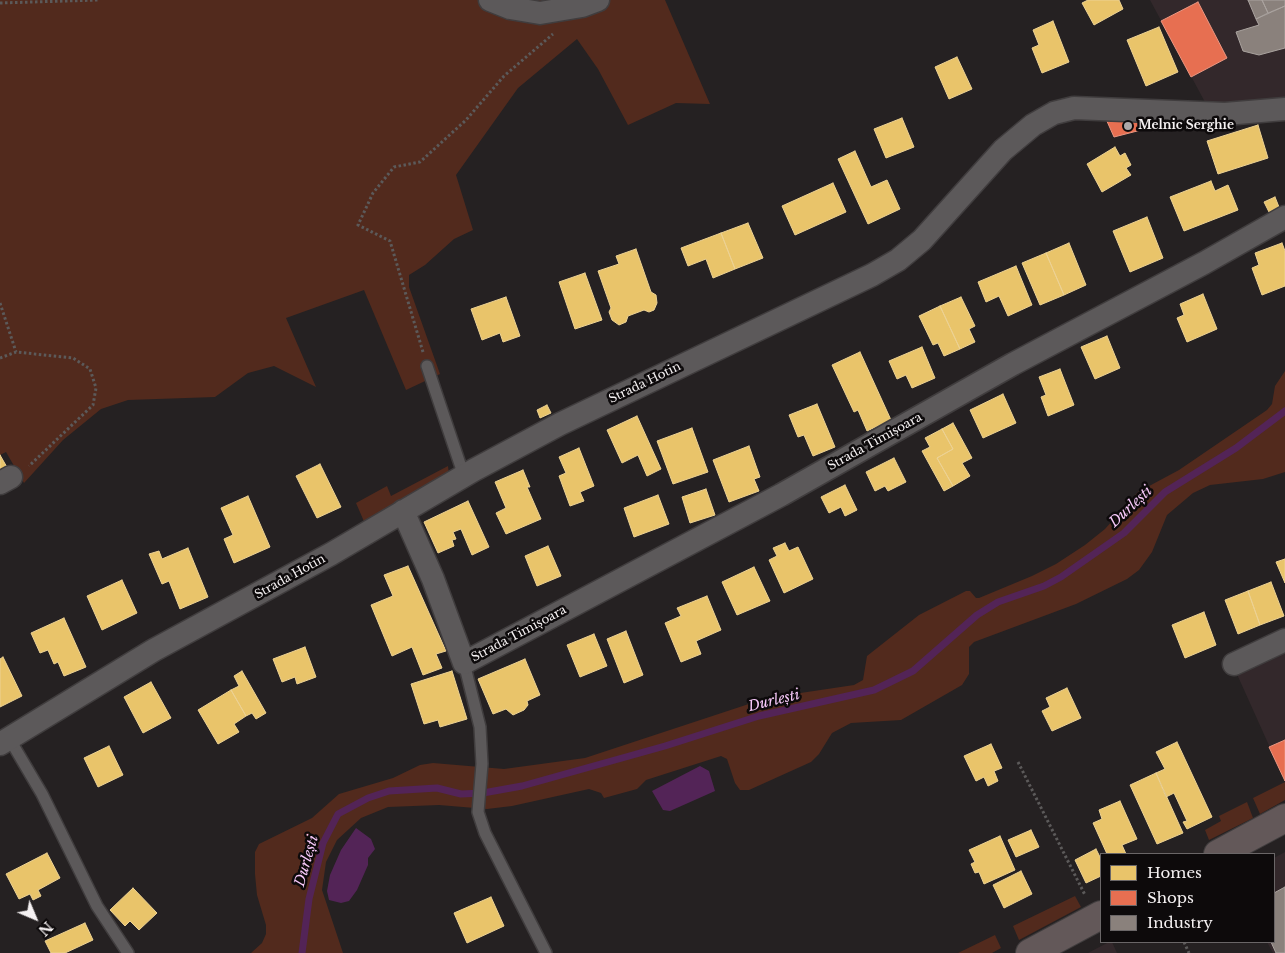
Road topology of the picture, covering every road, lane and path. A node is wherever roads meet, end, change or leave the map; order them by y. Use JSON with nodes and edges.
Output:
{"nodes":[{"id":1,"x":98,"y":0,"type":"edge"},
{"id":2,"x":490,"y":0,"type":"edge"},
{"id":3,"x":598,"y":0,"type":"edge"},
{"id":4,"x":0,"y":2,"type":"edge"},
{"id":5,"x":554,"y":33,"type":"dead end"},
{"id":6,"x":1285,"y":109,"type":"edge"},
{"id":7,"x":1285,"y":217,"type":"edge"},
{"id":8,"x":0,"y":303,"type":"edge"},
{"id":9,"x":16,"y":352,"type":"junction"},
{"id":10,"x":0,"y":358,"type":"edge"},
{"id":11,"x":428,"y":366,"type":"joint"},
{"id":12,"x":464,"y":476,"type":"junction"},
{"id":13,"x":6,"y":480,"type":"edge"},
{"id":14,"x":403,"y":511,"type":"junction"},
{"id":15,"x":1285,"y":640,"type":"edge"},
{"id":16,"x":464,"y":663,"type":"junction"},
{"id":17,"x":1234,"y":664,"type":"dead end"},
{"id":18,"x":4,"y":741,"type":"edge"},
{"id":19,"x":1018,"y":762,"type":"dead end"},
{"id":20,"x":1285,"y":818,"type":"edge"},
{"id":21,"x":1220,"y":853,"type":"edge"},
{"id":22,"x":1099,"y":917,"type":"edge"},
{"id":23,"x":128,"y":953,"type":"edge"},
{"id":24,"x":546,"y":953,"type":"edge"},
{"id":25,"x":1030,"y":953,"type":"edge"}],
"edges":[{"from":1,"to":4,"type":"path"},
{"from":2,"to":3,"type":"street"},
{"from":5,"to":11,"type":"path"},
{"from":6,"to":12,"type":"street","name":"Strada Hotin"},
{"from":7,"to":16,"type":"street","name":"Strada Timișoara"},
{"from":8,"to":9,"type":"path"},
{"from":9,"to":10,"type":"path"},
{"from":9,"to":13,"type":"path"},
{"from":11,"to":12,"type":"lane"},
{"from":12,"to":14,"type":"street","name":"Strada Hotin"},
{"from":14,"to":16,"type":"street","name":"Strada Timișoara"},
{"from":14,"to":18,"type":"street","name":"Strada Hotin"},
{"from":15,"to":17,"type":"street"},
{"from":16,"to":24,"type":"lane","name":"Strada Timișoara"},
{"from":18,"to":23,"type":"lane","name":"Strada Hotin"},
{"from":19,"to":22,"type":"path"},
{"from":20,"to":21,"type":"main road"},
{"from":22,"to":25,"type":"main road"}]}
